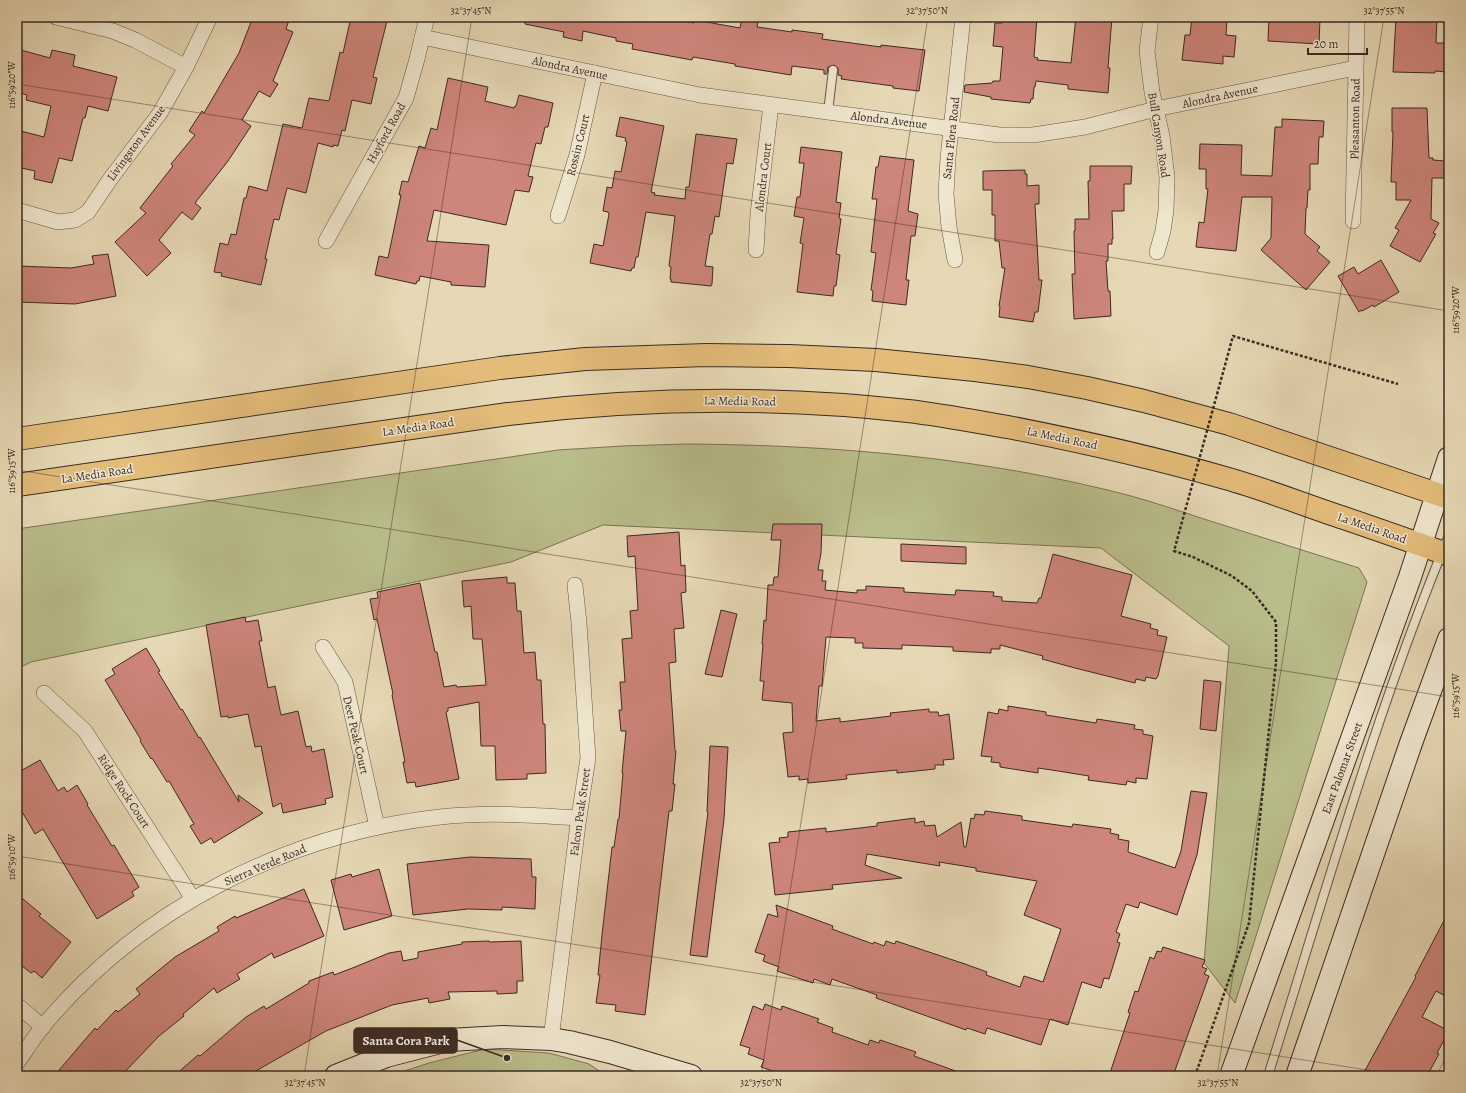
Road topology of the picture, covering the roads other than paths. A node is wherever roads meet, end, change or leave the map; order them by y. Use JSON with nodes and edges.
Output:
{"nodes":[{"id":1,"x":56,"y":17,"type":"edge"},
{"id":2,"x":210,"y":17,"type":"edge"},
{"id":3,"x":427,"y":17,"type":"edge"},
{"id":4,"x":963,"y":17,"type":"edge"},
{"id":5,"x":1151,"y":17,"type":"edge"},
{"id":6,"x":1357,"y":17,"type":"edge"},
{"id":7,"x":422,"y":37,"type":"junction"},
{"id":8,"x":186,"y":67,"type":"junction"},
{"id":9,"x":1355,"y":68,"type":"junction"},
{"id":10,"x":833,"y":70,"type":"dead end"},
{"id":11,"x":595,"y":73,"type":"junction"},
{"id":12,"x":771,"y":105,"type":"junction"},
{"id":13,"x":1156,"y":109,"type":"junction"},
{"id":14,"x":828,"y":112,"type":"junction"},
{"id":15,"x":952,"y":127,"type":"junction"},
{"id":16,"x":17,"y":210,"type":"edge"},
{"id":17,"x":558,"y":216,"type":"dead end"},
{"id":18,"x":1353,"y":221,"type":"dead end"},
{"id":19,"x":326,"y":241,"type":"dead end"},
{"id":20,"x":756,"y":250,"type":"dead end"},
{"id":21,"x":1157,"y":252,"type":"dead end"},
{"id":22,"x":955,"y":260,"type":"dead end"},
{"id":23,"x":17,"y":439,"type":"edge"},
{"id":24,"x":1449,"y":458,"type":"edge"},
{"id":25,"x":17,"y":486,"type":"edge"},
{"id":26,"x":1443,"y":496,"type":"edge"},
{"id":27,"x":1421,"y":544,"type":"junction"},
{"id":28,"x":1447,"y":547,"type":"edge"},
{"id":29,"x":575,"y":585,"type":"dead end"},
{"id":30,"x":1449,"y":639,"type":"edge"},
{"id":31,"x":323,"y":647,"type":"dead end"},
{"id":32,"x":44,"y":693,"type":"dead end"},
{"id":33,"x":578,"y":818,"type":"junction"},
{"id":34,"x":377,"y":827,"type":"junction"},
{"id":35,"x":193,"y":899,"type":"junction"},
{"id":36,"x":17,"y":1005,"type":"edge"},
{"id":37,"x":43,"y":1027,"type":"junction"},
{"id":38,"x":551,"y":1039,"type":"junction"},
{"id":39,"x":17,"y":1063,"type":"edge"},
{"id":40,"x":1449,"y":1068,"type":"edge"},
{"id":41,"x":336,"y":1076,"type":"edge"},
{"id":42,"x":691,"y":1076,"type":"edge"},
{"id":43,"x":1231,"y":1076,"type":"edge"},
{"id":44,"x":1268,"y":1076,"type":"edge"},
{"id":45,"x":1297,"y":1076,"type":"edge"},
{"id":46,"x":1445,"y":1076,"type":"edge"}],
"edges":[{"from":1,"to":8,"type":"street"},
{"from":2,"to":8,"type":"street","name":"Livingston Avenue"},
{"from":3,"to":7,"type":"street","name":"Hayford Road"},
{"from":4,"to":15,"type":"street","name":"Santa Flora Road"},
{"from":5,"to":13,"type":"street","name":"Bull Canyon Road"},
{"from":6,"to":9,"type":"street","name":"Pleasanton Road"},
{"from":7,"to":11,"type":"street","name":"Alondra Avenue"},
{"from":7,"to":19,"type":"street","name":"Hayford Road"},
{"from":8,"to":16,"type":"street","name":"Livingston Avenue"},
{"from":9,"to":13,"type":"street","name":"Alondra Avenue"},
{"from":9,"to":18,"type":"street","name":"Pleasanton Road"},
{"from":10,"to":14,"type":"lane"},
{"from":11,"to":12,"type":"street","name":"Alondra Avenue"},
{"from":11,"to":17,"type":"street","name":"Rossin Court"},
{"from":12,"to":14,"type":"street","name":"Alondra Avenue"},
{"from":12,"to":20,"type":"street","name":"Alondra Court"},
{"from":13,"to":15,"type":"street","name":"Alondra Avenue"},
{"from":13,"to":21,"type":"street","name":"Bull Canyon Road"},
{"from":14,"to":15,"type":"street","name":"Alondra Avenue"},
{"from":15,"to":22,"type":"street","name":"Santa Flora Road"},
{"from":23,"to":26,"type":"main road"},
{"from":24,"to":26,"type":"main road","name":"East Palomar Street"},
{"from":25,"to":27,"type":"main road","name":"La Media Road"},
{"from":26,"to":27,"type":"main road","name":"East Palomar Street"},
{"from":27,"to":28,"type":"main road","name":"La Media Road"},
{"from":27,"to":43,"type":"main road","name":"East Palomar Street"},
{"from":28,"to":44,"type":"lane"},
{"from":29,"to":33,"type":"street","name":"Falcon Peak Street"},
{"from":30,"to":45,"type":"main road"},
{"from":31,"to":34,"type":"street","name":"Deer Peak Court"},
{"from":32,"to":35,"type":"street","name":"Ridge Rock Court"},
{"from":33,"to":34,"type":"street","name":"Sierra Verde Road"},
{"from":33,"to":38,"type":"street","name":"Falcon Peak Street"},
{"from":34,"to":35,"type":"street","name":"Sierra Verde Road"},
{"from":35,"to":37,"type":"street","name":"Sierra Verde Road"},
{"from":36,"to":37,"type":"street"},
{"from":37,"to":39,"type":"street","name":"Sierra Verde Road"},
{"from":38,"to":41,"type":"main road"},
{"from":38,"to":42,"type":"main road"},
{"from":40,"to":46,"type":"street"}]}
